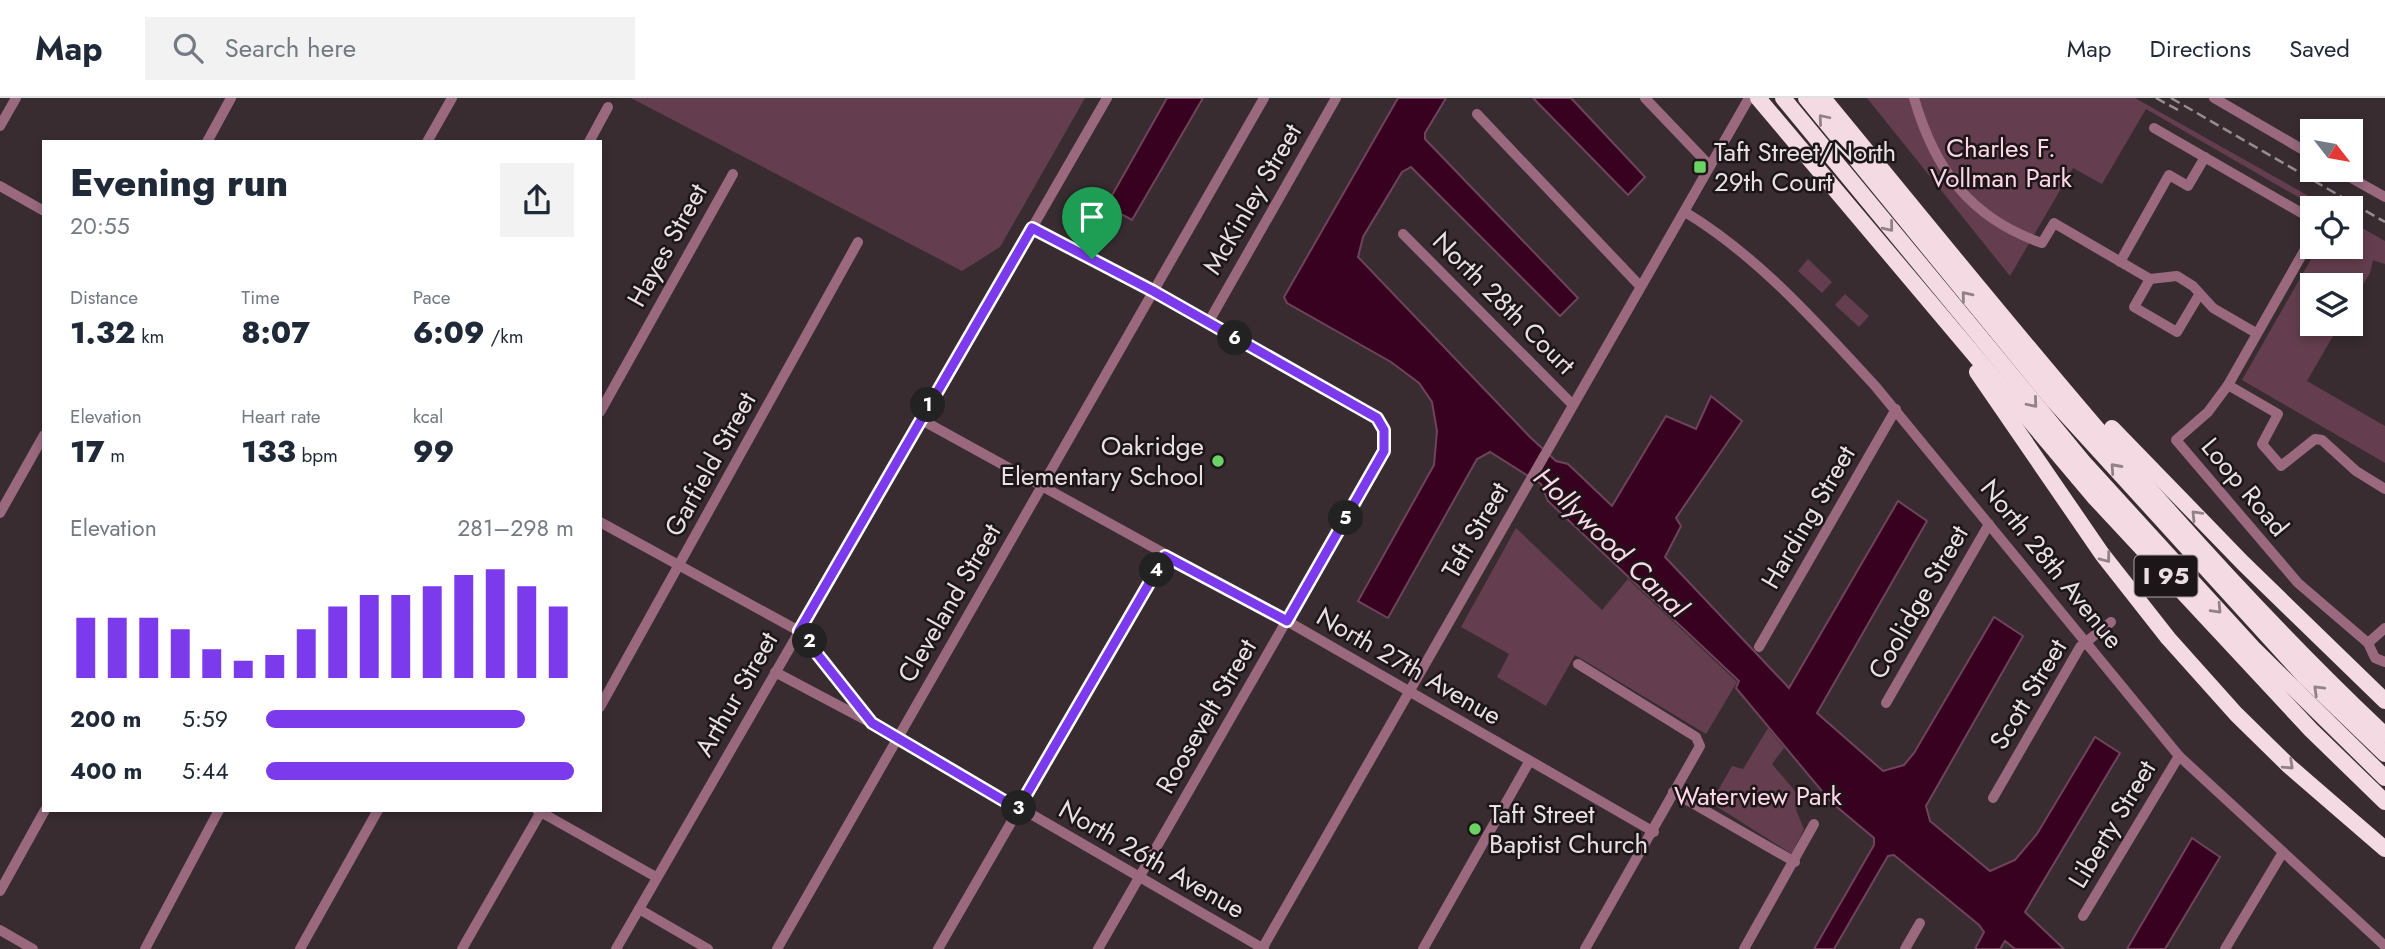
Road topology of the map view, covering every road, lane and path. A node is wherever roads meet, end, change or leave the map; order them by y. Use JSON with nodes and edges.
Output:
{"nodes":[{"id":1,"x":16,"y":98,"type":"edge"},
{"id":2,"x":231,"y":98,"type":"edge"},
{"id":3,"x":452,"y":98,"type":"edge"},
{"id":4,"x":1107,"y":98,"type":"edge"},
{"id":5,"x":1264,"y":98,"type":"edge"},
{"id":6,"x":1336,"y":98,"type":"edge"},
{"id":7,"x":1645,"y":98,"type":"edge"},
{"id":8,"x":1749,"y":98,"type":"edge"},
{"id":9,"x":1758,"y":98,"type":"edge"},
{"id":10,"x":1783,"y":98,"type":"edge"},
{"id":11,"x":1805,"y":98,"type":"edge"},
{"id":12,"x":1823,"y":98,"type":"edge"},
{"id":13,"x":1914,"y":98,"type":"edge"},
{"id":14,"x":2214,"y":98,"type":"edge"},
{"id":15,"x":608,"y":107,"type":"dead end"},
{"id":16,"x":1477,"y":114,"type":"dead end"},
{"id":17,"x":0,"y":126,"type":"edge"},
{"id":18,"x":2154,"y":128,"type":"dead end"},
{"id":19,"x":208,"y":140,"type":"edge"},
{"id":20,"x":428,"y":140,"type":"edge"},
{"id":21,"x":590,"y":140,"type":"edge"},
{"id":22,"x":2300,"y":148,"type":"edge"},
{"id":23,"x":2205,"y":157,"type":"junction"},
{"id":24,"x":1710,"y":166,"type":"junction"},
{"id":25,"x":733,"y":174,"type":"dead end"},
{"id":26,"x":2358,"y":182,"type":"edge"},
{"id":27,"x":0,"y":186,"type":"edge"},
{"id":28,"x":2385,"y":197,"type":"edge"},
{"id":29,"x":42,"y":210,"type":"edge"},
{"id":30,"x":1685,"y":212,"type":"junction"},
{"id":31,"x":2300,"y":212,"type":"edge"},
{"id":32,"x":1032,"y":228,"type":"junction"},
{"id":33,"x":1403,"y":234,"type":"dead end"},
{"id":34,"x":858,"y":242,"type":"dead end"},
{"id":35,"x":2300,"y":258,"type":"edge"},
{"id":36,"x":2120,"y":262,"type":"junction"},
{"id":37,"x":2150,"y":279,"type":"junction"},
{"id":38,"x":1640,"y":286,"type":"junction"},
{"id":39,"x":1153,"y":291,"type":"junction"},
{"id":40,"x":2199,"y":295,"type":"junction"},
{"id":41,"x":1996,"y":307,"type":"junction"},
{"id":42,"x":1208,"y":323,"type":"junction"},
{"id":43,"x":2256,"y":333,"type":"junction"},
{"id":44,"x":1959,"y":339,"type":"junction"},
{"id":45,"x":2228,"y":385,"type":"junction"},
{"id":46,"x":1572,"y":404,"type":"junction"},
{"id":47,"x":602,"y":408,"type":"edge"},
{"id":48,"x":1896,"y":409,"type":"junction"},
{"id":49,"x":920,"y":419,"type":"junction"},
{"id":50,"x":42,"y":439,"type":"edge"},
{"id":51,"x":1042,"y":487,"type":"junction"},
{"id":52,"x":2385,"y":489,"type":"edge"},
{"id":53,"x":0,"y":513,"type":"edge"},
{"id":54,"x":602,"y":523,"type":"edge"},
{"id":55,"x":1989,"y":524,"type":"junction"},
{"id":56,"x":1165,"y":556,"type":"junction"},
{"id":57,"x":681,"y":565,"type":"junction"},
{"id":58,"x":1287,"y":621,"type":"junction"},
{"id":59,"x":2111,"y":622,"type":"dead end"},
{"id":60,"x":2385,"y":628,"type":"edge"},
{"id":61,"x":799,"y":631,"type":"junction"},
{"id":62,"x":2086,"y":641,"type":"junction"},
{"id":63,"x":2368,"y":643,"type":"junction"},
{"id":64,"x":1759,"y":647,"type":"dead end"},
{"id":65,"x":2385,"y":662,"type":"edge"},
{"id":66,"x":1578,"y":664,"type":"dead end"},
{"id":67,"x":775,"y":673,"type":"junction"},
{"id":68,"x":1407,"y":690,"type":"junction"},
{"id":69,"x":2385,"y":701,"type":"edge"},
{"id":70,"x":602,"y":703,"type":"edge"},
{"id":71,"x":1886,"y":703,"type":"dead end"},
{"id":72,"x":872,"y":723,"type":"junction"},
{"id":73,"x":2385,"y":735,"type":"edge"},
{"id":74,"x":898,"y":737,"type":"junction"},
{"id":75,"x":2385,"y":754,"type":"edge"},
{"id":76,"x":2179,"y":756,"type":"junction"},
{"id":77,"x":1529,"y":762,"type":"junction"},
{"id":78,"x":2385,"y":778,"type":"edge"},
{"id":79,"x":1673,"y":792,"type":"junction"},
{"id":80,"x":1993,"y":798,"type":"dead end"},
{"id":81,"x":2385,"y":802,"type":"edge"},
{"id":82,"x":1018,"y":809,"type":"junction"},
{"id":83,"x":44,"y":812,"type":"edge"},
{"id":84,"x":218,"y":812,"type":"edge"},
{"id":85,"x":377,"y":812,"type":"edge"},
{"id":86,"x":539,"y":812,"type":"edge"},
{"id":87,"x":542,"y":812,"type":"edge"},
{"id":88,"x":1814,"y":824,"type":"dead end"},
{"id":89,"x":1654,"y":832,"type":"junction"},
{"id":90,"x":2385,"y":849,"type":"edge"},
{"id":91,"x":2283,"y":852,"type":"junction"},
{"id":92,"x":1795,"y":862,"type":"junction"},
{"id":93,"x":656,"y":877,"type":"junction"},
{"id":94,"x":1139,"y":878,"type":"junction"},
{"id":95,"x":0,"y":891,"type":"edge"},
{"id":96,"x":639,"y":909,"type":"junction"},
{"id":97,"x":2083,"y":916,"type":"dead end"},
{"id":98,"x":1920,"y":923,"type":"dead end"},
{"id":99,"x":0,"y":930,"type":"edge"},
{"id":100,"x":2385,"y":948,"type":"edge"},
{"id":101,"x":33,"y":949,"type":"edge"},
{"id":102,"x":145,"y":949,"type":"edge"},
{"id":103,"x":300,"y":949,"type":"edge"},
{"id":104,"x":462,"y":949,"type":"edge"},
{"id":105,"x":616,"y":949,"type":"edge"},
{"id":106,"x":708,"y":949,"type":"edge"},
{"id":107,"x":777,"y":949,"type":"edge"},
{"id":108,"x":938,"y":949,"type":"edge"},
{"id":109,"x":1098,"y":949,"type":"edge"},
{"id":110,"x":1263,"y":949,"type":"edge"},
{"id":111,"x":1423,"y":949,"type":"edge"},
{"id":112,"x":1585,"y":949,"type":"edge"},
{"id":113,"x":1744,"y":949,"type":"edge"},
{"id":114,"x":1905,"y":949,"type":"edge"},
{"id":115,"x":2225,"y":949,"type":"edge"}],
"edges":[{"from":1,"to":17,"type":"street"},
{"from":2,"to":19,"type":"street"},
{"from":3,"to":20,"type":"street"},
{"from":4,"to":32,"type":"street","name":"Arthur Street"},
{"from":5,"to":39,"type":"street","name":"Cleveland Street"},
{"from":6,"to":42,"type":"street","name":"McKinley Street"},
{"from":7,"to":24,"type":"street"},
{"from":8,"to":24,"type":"street","name":"Taft Street"},
{"from":9,"to":44,"type":"highway","number":"I 95"},
{"from":10,"to":78,"type":"highway","one_way":true},
{"from":75,"to":11,"type":"highway","one_way":true},
{"from":12,"to":41,"type":"highway","number":"I 95"},
{"from":13,"to":36,"type":"street"},
{"from":14,"to":22,"type":"street"},
{"from":15,"to":21,"type":"street"},
{"from":16,"to":38,"type":"street"},
{"from":18,"to":23,"type":"street"},
{"from":23,"to":31,"type":"street"},
{"from":23,"to":36,"type":"street"},
{"from":24,"to":30,"type":"street","name":"Taft Street"},
{"from":25,"to":47,"type":"street","name":"Hayes Street"},
{"from":26,"to":28,"type":"street"},
{"from":27,"to":29,"type":"street"},
{"from":30,"to":38,"type":"street","name":"Taft Street"},
{"from":30,"to":48,"type":"street","name":"North 28th Avenue"},
{"from":32,"to":39,"type":"street"},
{"from":32,"to":49,"type":"street","name":"Arthur Street"},
{"from":33,"to":46,"type":"street","name":"North 28th Court"},
{"from":34,"to":57,"type":"street","name":"Garfield Street"},
{"from":35,"to":43,"type":"street"},
{"from":36,"to":37,"type":"street"},
{"from":37,"to":40,"type":"street"},
{"from":37,"to":40,"type":"street"},
{"from":38,"to":46,"type":"street","name":"Taft Street"},
{"from":39,"to":42,"type":"street"},
{"from":39,"to":51,"type":"street","name":"Cleveland Street"},
{"from":40,"to":43,"type":"street"},
{"from":69,"to":41,"type":"highway","one_way":true},
{"from":41,"to":73,"type":"highway","number":"I 95"},
{"from":42,"to":58,"type":"street","name":"Roosevelt Street"},
{"from":43,"to":45,"type":"street"},
{"from":44,"to":81,"type":"highway","number":"I 95"},
{"from":44,"to":90,"type":"highway","one_way":true},
{"from":45,"to":52,"type":"street","name":"Loop Road"},
{"from":45,"to":63,"type":"street","name":"Loop Road"},
{"from":46,"to":68,"type":"street","name":"Taft Street"},
{"from":48,"to":55,"type":"street","name":"North 28th Avenue"},
{"from":48,"to":64,"type":"street","name":"Harding Street"},
{"from":49,"to":51,"type":"street","name":"North 27th Avenue"},
{"from":49,"to":61,"type":"street","name":"Arthur Street"},
{"from":50,"to":53,"type":"street"},
{"from":51,"to":56,"type":"street","name":"North 27th Avenue"},
{"from":51,"to":74,"type":"street","name":"Cleveland Street"},
{"from":54,"to":57,"type":"street","name":"North 26th Avenue"},
{"from":55,"to":62,"type":"street","name":"North 28th Avenue"},
{"from":55,"to":71,"type":"street","name":"Coolidge Street"},
{"from":56,"to":58,"type":"street","name":"North 27th Avenue"},
{"from":56,"to":82,"type":"street"},
{"from":57,"to":61,"type":"street","name":"North 26th Avenue"},
{"from":57,"to":70,"type":"street","name":"Garfield Street"},
{"from":58,"to":68,"type":"street","name":"North 27th Avenue"},
{"from":58,"to":94,"type":"street","name":"Roosevelt Street"},
{"from":59,"to":62,"type":"street","name":"Scott Street"},
{"from":60,"to":63,"type":"street"},
{"from":61,"to":67,"type":"street","name":"Arthur Street"},
{"from":61,"to":72,"type":"street","name":"North 26th Avenue"},
{"from":62,"to":76,"type":"street","name":"North 28th Avenue"},
{"from":62,"to":80,"type":"street","name":"Scott Street"},
{"from":63,"to":65,"type":"street","name":"Loop Road"},
{"from":66,"to":79,"type":"street"},
{"from":67,"to":72,"type":"street","name":"North 26th Avenue"},
{"from":67,"to":93,"type":"street","name":"Arthur Street"},
{"from":68,"to":77,"type":"street","name":"North 27th Avenue"},
{"from":68,"to":110,"type":"street","name":"Taft Street"},
{"from":72,"to":74,"type":"street","name":"North 26th Avenue"},
{"from":74,"to":82,"type":"street","name":"North 26th Avenue"},
{"from":74,"to":107,"type":"street","name":"Cleveland Street"},
{"from":76,"to":91,"type":"street","name":"North 28th Avenue"},
{"from":76,"to":97,"type":"street","name":"Liberty Street"},
{"from":77,"to":89,"type":"street","name":"North 27th Avenue"},
{"from":77,"to":111,"type":"street"},
{"from":79,"to":89,"type":"street"},
{"from":79,"to":92,"type":"street"},
{"from":82,"to":94,"type":"street","name":"North 26th Avenue"},
{"from":82,"to":108,"type":"street"},
{"from":83,"to":95,"type":"street"},
{"from":84,"to":102,"type":"street"},
{"from":85,"to":103,"type":"street"},
{"from":86,"to":104,"type":"street"},
{"from":87,"to":93,"type":"street"},
{"from":88,"to":92,"type":"street"},
{"from":89,"to":112,"type":"street"},
{"from":91,"to":100,"type":"street","name":"North 28th Avenue"},
{"from":91,"to":115,"type":"street"},
{"from":92,"to":113,"type":"street"},
{"from":93,"to":96,"type":"street","name":"Arthur Street"},
{"from":94,"to":109,"type":"street","name":"Roosevelt Street"},
{"from":94,"to":110,"type":"street","name":"North 26th Avenue"},
{"from":96,"to":105,"type":"street","name":"Arthur Street"},
{"from":96,"to":106,"type":"street"},
{"from":98,"to":114,"type":"street"},
{"from":99,"to":101,"type":"street"}]}
